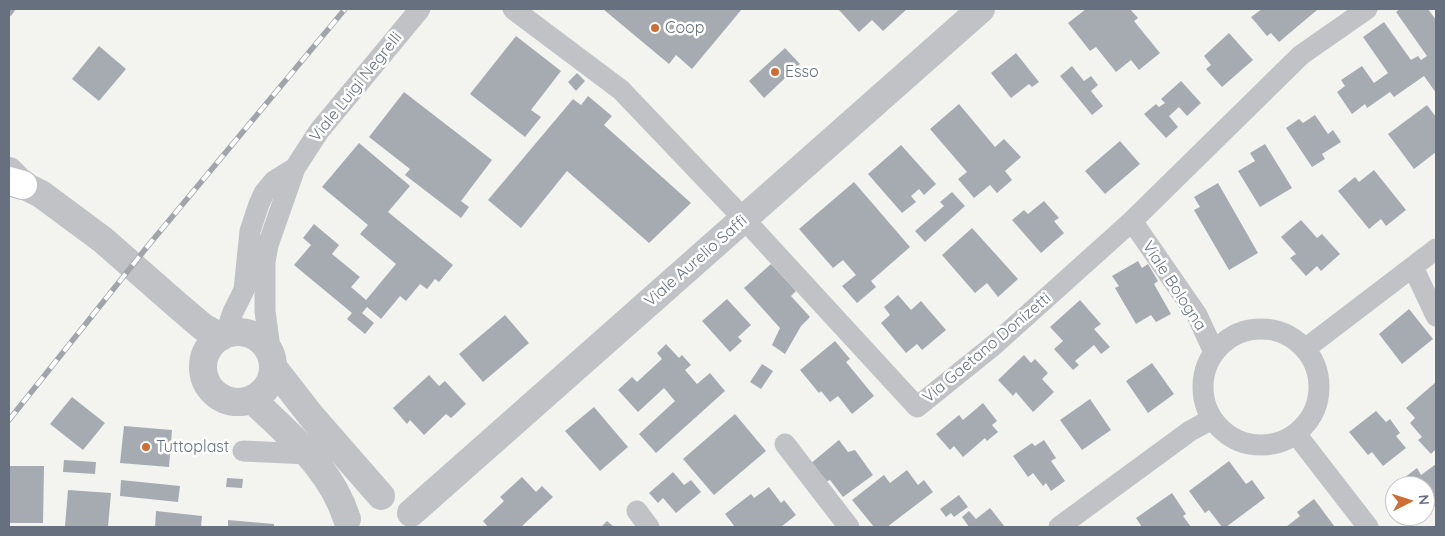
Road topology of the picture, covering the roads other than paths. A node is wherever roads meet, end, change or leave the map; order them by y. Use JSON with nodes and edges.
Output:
{"nodes":[{"id":1,"x":420,"y":9,"type":"edge"},
{"id":2,"x":513,"y":9,"type":"edge"},
{"id":3,"x":981,"y":9,"type":"edge"},
{"id":4,"x":1367,"y":9,"type":"edge"},
{"id":5,"x":295,"y":168,"type":"junction"},
{"id":6,"x":12,"y":181,"type":"edge"},
{"id":7,"x":744,"y":218,"type":"junction"},
{"id":8,"x":1132,"y":221,"type":"junction"},
{"id":9,"x":1436,"y":249,"type":"edge"},
{"id":10,"x":1413,"y":266,"type":"junction"},
{"id":11,"x":176,"y":304,"type":"junction"},
{"id":12,"x":1436,"y":316,"type":"edge"},
{"id":13,"x":223,"y":336,"type":"junction"},
{"id":14,"x":1305,"y":349,"type":"junction"},
{"id":15,"x":1214,"y":352,"type":"junction"},
{"id":16,"x":205,"y":359,"type":"junction"},
{"id":17,"x":272,"y":361,"type":"junction"},
{"id":18,"x":252,"y":399,"type":"junction"},
{"id":19,"x":1212,"y":419,"type":"junction"},
{"id":20,"x":1296,"y":434,"type":"junction"},
{"id":21,"x":784,"y":444,"type":"dead end"},
{"id":22,"x":243,"y":451,"type":"dead end"},
{"id":23,"x":308,"y":454,"type":"junction"},
{"id":24,"x":381,"y":496,"type":"junction"},
{"id":25,"x":414,"y":520,"type":"edge"},
{"id":26,"x":346,"y":523,"type":"edge"},
{"id":27,"x":848,"y":527,"type":"edge"},
{"id":28,"x":1059,"y":527,"type":"edge"},
{"id":29,"x":1368,"y":527,"type":"edge"}],
"edges":[{"from":1,"to":5,"type":"street","name":"Viale Luigi Negrelli"},
{"from":2,"to":7,"type":"street","name":"Via Gaetano Donizetti"},
{"from":3,"to":7,"type":"street","name":"Viale Aurelio Saffi"},
{"from":4,"to":8,"type":"street","name":"Via Gaetano Donizetti"},
{"from":5,"to":13,"type":"street","name":"Viale Luigi Negrelli"},
{"from":5,"to":17,"type":"street","name":"Viale Luigi Negrelli"},
{"from":6,"to":11,"type":"street"},
{"from":7,"to":8,"type":"street","name":"Via Gaetano Donizetti"},
{"from":7,"to":25,"type":"street","name":"Viale Aurelio Saffi"},
{"from":8,"to":15,"type":"street","name":"Viale Bologna"},
{"from":9,"to":10,"type":"street"},
{"from":10,"to":12,"type":"street"},
{"from":10,"to":14,"type":"street"},
{"from":11,"to":13,"type":"street"},
{"from":11,"to":16,"type":"street"},
{"from":13,"to":16,"type":"street"},
{"from":13,"to":17,"type":"street"},
{"from":14,"to":15,"type":"street"},
{"from":14,"to":20,"type":"street"},
{"from":15,"to":19,"type":"street"},
{"from":16,"to":18,"type":"street"},
{"from":17,"to":18,"type":"street"},
{"from":17,"to":24,"type":"street"},
{"from":18,"to":23,"type":"street"},
{"from":19,"to":20,"type":"street"},
{"from":19,"to":28,"type":"street"},
{"from":20,"to":29,"type":"street"},
{"from":21,"to":27,"type":"street"},
{"from":22,"to":23,"type":"street"},
{"from":23,"to":26,"type":"street"},
{"from":24,"to":25,"type":"street"},
{"from":24,"to":26,"type":"street"}]}
